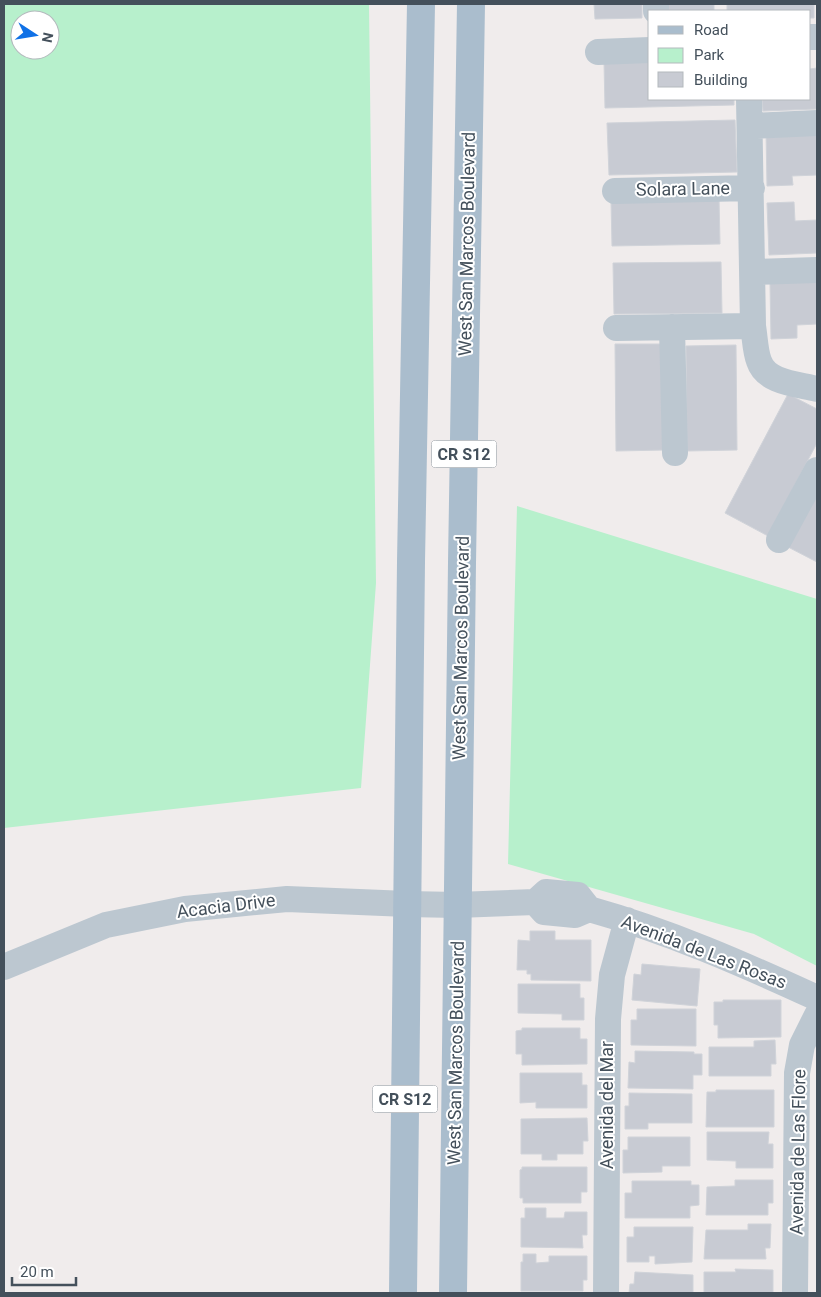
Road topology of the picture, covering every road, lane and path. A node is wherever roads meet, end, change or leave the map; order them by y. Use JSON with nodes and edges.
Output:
{"nodes":[{"id":1,"x":421,"y":4,"type":"edge"},
{"id":2,"x":471,"y":4,"type":"edge"},
{"id":3,"x":648,"y":50,"type":"edge"},
{"id":4,"x":598,"y":52,"type":"dead end"},
{"id":5,"x":750,"y":100,"type":"edge"},
{"id":6,"x":817,"y":123,"type":"edge"},
{"id":7,"x":750,"y":126,"type":"junction"},
{"id":8,"x":752,"y":188,"type":"junction"},
{"id":9,"x":615,"y":191,"type":"dead end"},
{"id":10,"x":817,"y":270,"type":"edge"},
{"id":11,"x":753,"y":272,"type":"junction"},
{"id":12,"x":754,"y":326,"type":"junction"},
{"id":13,"x":672,"y":327,"type":"junction"},
{"id":14,"x":616,"y":328,"type":"dead end"},
{"id":15,"x":817,"y":389,"type":"edge"},
{"id":16,"x":675,"y":452,"type":"dead end"},
{"id":17,"x":817,"y":470,"type":"edge"},
{"id":18,"x":779,"y":540,"type":"dead end"},
{"id":19,"x":407,"y":904,"type":"junction"},
{"id":20,"x":457,"y":905,"type":"junction"},
{"id":21,"x":627,"y":920,"type":"junction"},
{"id":22,"x":4,"y":967,"type":"edge"},
{"id":23,"x":817,"y":998,"type":"edge"},
{"id":24,"x":817,"y":1014,"type":"edge"},
{"id":25,"x":403,"y":1293,"type":"edge"},
{"id":26,"x":453,"y":1293,"type":"edge"},
{"id":27,"x":606,"y":1293,"type":"edge"},
{"id":28,"x":795,"y":1293,"type":"edge"}],
"edges":[{"from":1,"to":19,"type":"main road","number":"CR S12"},
{"from":2,"to":20,"type":"main road","name":"West San Marcos Boulevard","number":"CR S12"},
{"from":3,"to":4,"type":"street"},
{"from":5,"to":7,"type":"street","name":"Solara Lane"},
{"from":6,"to":7,"type":"street"},
{"from":7,"to":8,"type":"street","name":"Solara Lane"},
{"from":8,"to":9,"type":"street","name":"Solara Lane"},
{"from":8,"to":11,"type":"street","name":"Solara Lane"},
{"from":10,"to":11,"type":"street"},
{"from":11,"to":12,"type":"street","name":"Solara Lane"},
{"from":12,"to":13,"type":"street"},
{"from":12,"to":15,"type":"street","name":"Solara Lane"},
{"from":13,"to":14,"type":"street"},
{"from":13,"to":16,"type":"street"},
{"from":17,"to":18,"type":"street"},
{"from":19,"to":20,"type":"street","name":"Acacia Drive"},
{"from":19,"to":22,"type":"street","name":"Acacia Drive"},
{"from":19,"to":25,"type":"main road","number":"CR S12"},
{"from":20,"to":21,"type":"street","name":"Avenida de Las Rosas"},
{"from":20,"to":26,"type":"main road","name":"West San Marcos Boulevard","number":"CR S12"},
{"from":21,"to":23,"type":"street","name":"Avenida de Las Rosas"},
{"from":21,"to":27,"type":"street","name":"Avenida del Mar"},
{"from":24,"to":28,"type":"street","name":"Avenida de Las Flore"}]}
